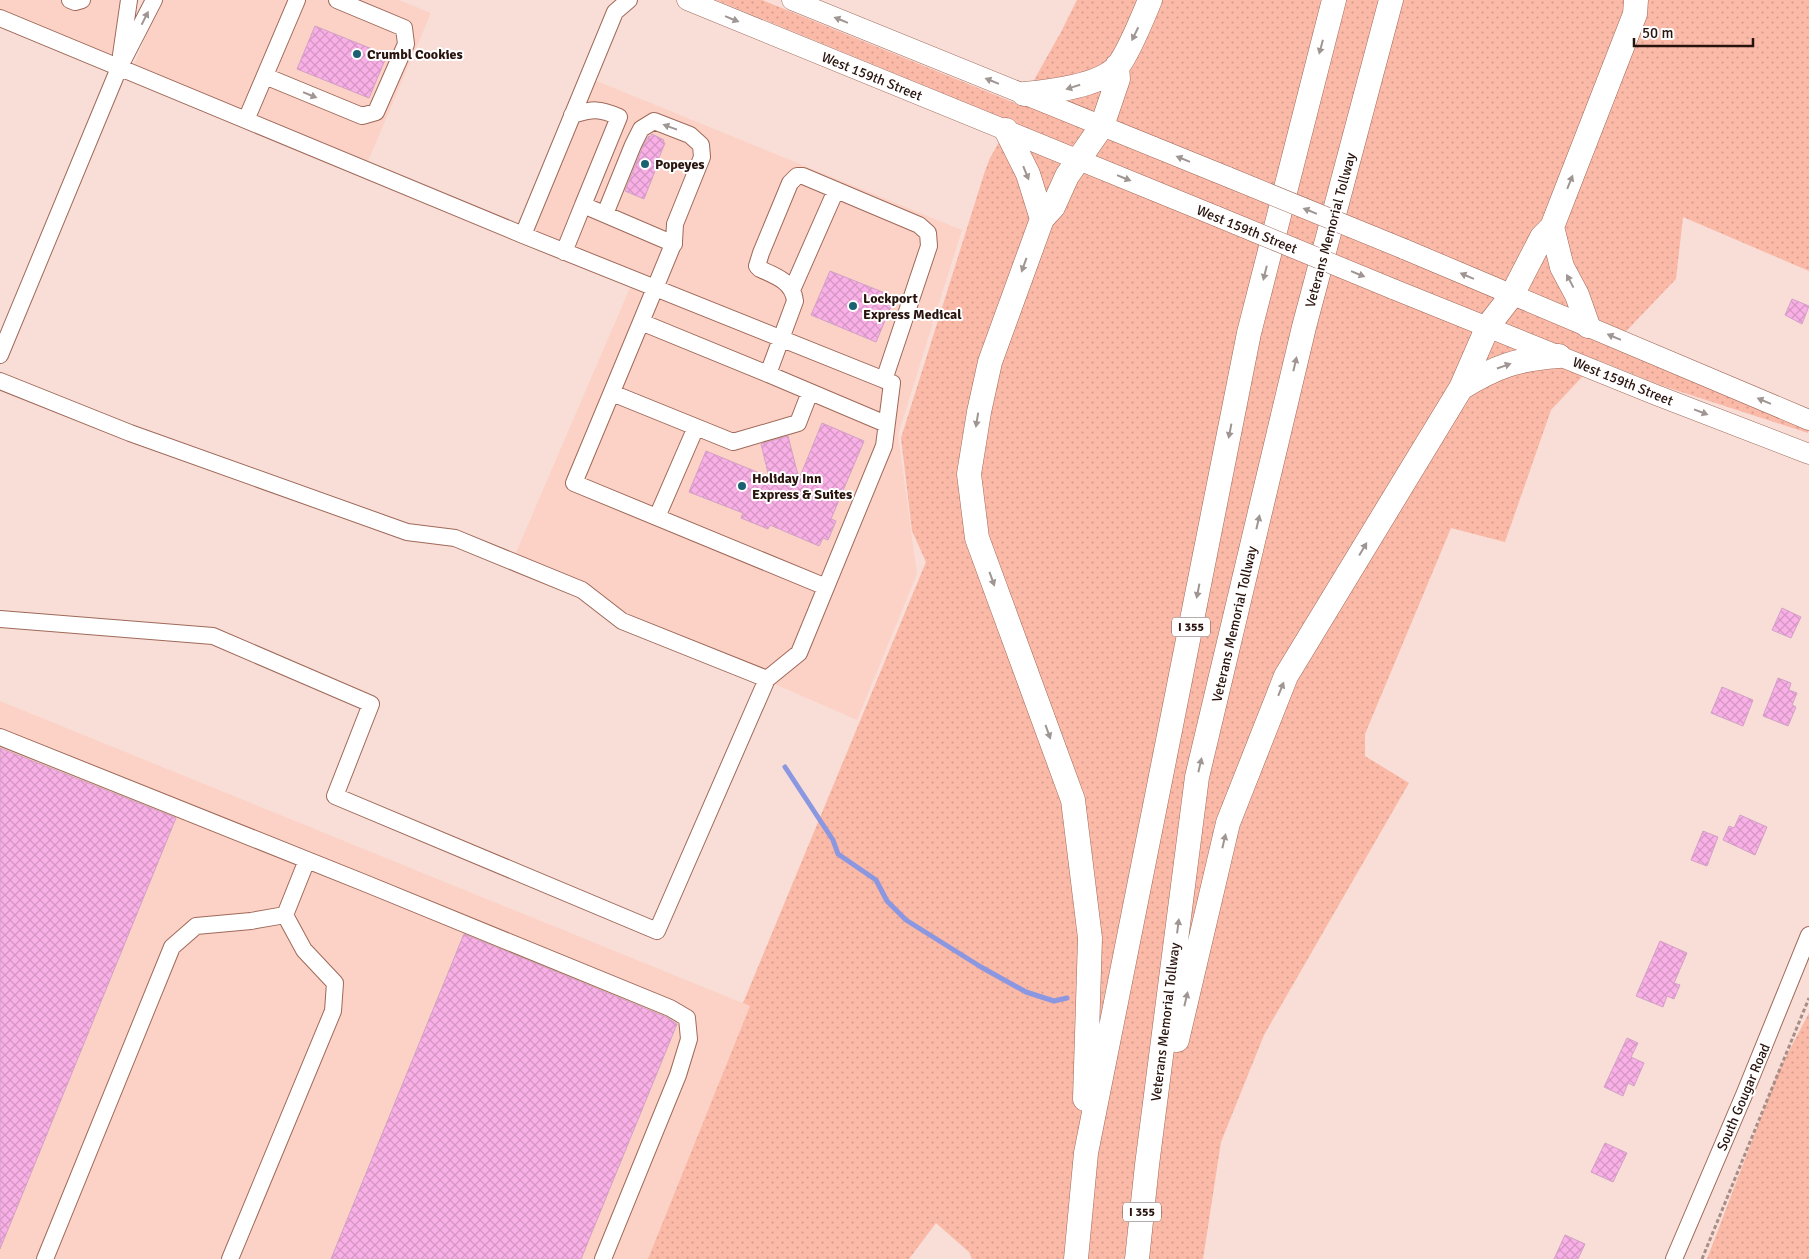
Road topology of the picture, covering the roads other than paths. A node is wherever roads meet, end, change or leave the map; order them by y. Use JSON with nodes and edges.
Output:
{"nodes":[{"id":1,"x":70,"y":0,"type":"edge"},
{"id":2,"x":82,"y":0,"type":"edge"},
{"id":3,"x":129,"y":0,"type":"edge"},
{"id":4,"x":154,"y":0,"type":"edge"},
{"id":5,"x":297,"y":0,"type":"edge"},
{"id":6,"x":337,"y":0,"type":"edge"},
{"id":7,"x":629,"y":0,"type":"edge"},
{"id":8,"x":687,"y":0,"type":"edge"},
{"id":9,"x":792,"y":0,"type":"edge"},
{"id":10,"x":1150,"y":0,"type":"edge"},
{"id":11,"x":1334,"y":0,"type":"edge"},
{"id":12,"x":1391,"y":0,"type":"edge"},
{"id":13,"x":1636,"y":0,"type":"edge"},
{"id":14,"x":613,"y":6,"type":"edge"},
{"id":15,"x":0,"y":18,"type":"edge"},
{"id":16,"x":1117,"y":66,"type":"junction"},
{"id":17,"x":119,"y":68,"type":"junction"},
{"id":18,"x":265,"y":76,"type":"junction"},
{"id":19,"x":586,"y":82,"type":"junction"},
{"id":20,"x":1024,"y":94,"type":"junction"},
{"id":21,"x":604,"y":110,"type":"junction"},
{"id":22,"x":572,"y":115,"type":"junction"},
{"id":23,"x":246,"y":120,"type":"junction"},
{"id":24,"x":1102,"y":126,"type":"junction"},
{"id":25,"x":1006,"y":130,"type":"junction"},
{"id":26,"x":1079,"y":160,"type":"junction"},
{"id":27,"x":836,"y":190,"type":"junction"},
{"id":28,"x":583,"y":205,"type":"junction"},
{"id":29,"x":604,"y":214,"type":"junction"},
{"id":30,"x":1042,"y":220,"type":"junction"},
{"id":31,"x":1552,"y":227,"type":"junction"},
{"id":32,"x":523,"y":235,"type":"junction"},
{"id":33,"x":674,"y":244,"type":"junction"},
{"id":34,"x":564,"y":252,"type":"junction"},
{"id":35,"x":656,"y":288,"type":"junction"},
{"id":36,"x":792,"y":290,"type":"junction"},
{"id":37,"x":1512,"y":295,"type":"junction"},
{"id":38,"x":641,"y":322,"type":"junction"},
{"id":39,"x":1488,"y":326,"type":"junction"},
{"id":40,"x":1588,"y":326,"type":"junction"},
{"id":41,"x":782,"y":339,"type":"junction"},
{"id":42,"x":0,"y":355,"type":"edge"},
{"id":43,"x":1560,"y":356,"type":"junction"},
{"id":44,"x":768,"y":374,"type":"junction"},
{"id":45,"x":884,"y":380,"type":"junction"},
{"id":46,"x":0,"y":381,"type":"edge"},
{"id":47,"x":1461,"y":388,"type":"junction"},
{"id":48,"x":810,"y":392,"type":"junction"},
{"id":49,"x":612,"y":393,"type":"junction"},
{"id":50,"x":1809,"y":420,"type":"edge"},
{"id":51,"x":886,"y":424,"type":"junction"},
{"id":52,"x":696,"y":427,"type":"junction"},
{"id":53,"x":1809,"y":454,"type":"edge"},
{"id":54,"x":657,"y":517,"type":"junction"},
{"id":55,"x":826,"y":587,"type":"junction"},
{"id":56,"x":0,"y":619,"type":"edge"},
{"id":57,"x":767,"y":679,"type":"junction"},
{"id":58,"x":0,"y":737,"type":"edge"},
{"id":59,"x":308,"y":860,"type":"junction"},
{"id":60,"x":285,"y":915,"type":"junction"},
{"id":61,"x":1809,"y":935,"type":"edge"},
{"id":62,"x":1147,"y":1165,"type":"junction"},
{"id":63,"x":1082,"y":1188,"type":"junction"},
{"id":64,"x":45,"y":1259,"type":"edge"},
{"id":65,"x":230,"y":1259,"type":"edge"},
{"id":66,"x":603,"y":1259,"type":"edge"},
{"id":67,"x":1076,"y":1259,"type":"edge"},
{"id":68,"x":1138,"y":1259,"type":"edge"},
{"id":69,"x":1674,"y":1259,"type":"edge"}],
"edges":[{"from":1,"to":2,"type":"street"},
{"from":3,"to":17,"type":"street"},
{"from":17,"to":4,"type":"street","one_way":true},
{"from":5,"to":18,"type":"street"},
{"from":18,"to":6,"type":"street","one_way":true},
{"from":7,"to":14,"type":"street"},
{"from":8,"to":25,"type":"main road","name":"West 159th Street","one_way":true},
{"from":20,"to":9,"type":"main road","one_way":true},
{"from":10,"to":16,"type":"highway","one_way":true},
{"from":11,"to":63,"type":"highway","number":"I 355","one_way":true},
{"from":62,"to":12,"type":"highway","name":"Veterans Memorial Tollway","number":"I 355","one_way":true},
{"from":31,"to":13,"type":"highway","one_way":true},
{"from":14,"to":19,"type":"street"},
{"from":15,"to":17,"type":"street"},
{"from":16,"to":20,"type":"highway","one_way":true},
{"from":16,"to":24,"type":"highway"},
{"from":17,"to":23,"type":"street"},
{"from":17,"to":42,"type":"street"},
{"from":18,"to":23,"type":"street"},
{"from":19,"to":21,"type":"street"},
{"from":19,"to":22,"type":"street"},
{"from":20,"to":24,"type":"main road"},
{"from":21,"to":22,"type":"street"},
{"from":21,"to":28,"type":"street"},
{"from":22,"to":32,"type":"street"},
{"from":23,"to":32,"type":"street"},
{"from":24,"to":26,"type":"highway"},
{"from":37,"to":24,"type":"main road","one_way":true,"bridge":true},
{"from":25,"to":26,"type":"main road","name":"West 159th Street"},
{"from":25,"to":30,"type":"highway","one_way":true},
{"from":26,"to":30,"type":"highway"},
{"from":26,"to":39,"type":"main road","name":"West 159th Street","one_way":true,"bridge":true},
{"from":27,"to":36,"type":"street"},
{"from":27,"to":36,"type":"street"},
{"from":27,"to":45,"type":"street"},
{"from":28,"to":29,"type":"street"},
{"from":28,"to":34,"type":"street"},
{"from":29,"to":33,"type":"street"},
{"from":33,"to":29,"type":"street","one_way":true},
{"from":30,"to":63,"type":"highway","one_way":true},
{"from":31,"to":37,"type":"highway"},
{"from":40,"to":31,"type":"highway","one_way":true},
{"from":32,"to":34,"type":"street"},
{"from":33,"to":35,"type":"street"},
{"from":34,"to":35,"type":"street"},
{"from":35,"to":38,"type":"street"},
{"from":35,"to":41,"type":"street"},
{"from":36,"to":41,"type":"street"},
{"from":37,"to":39,"type":"highway"},
{"from":37,"to":40,"type":"main road"},
{"from":38,"to":44,"type":"street"},
{"from":38,"to":49,"type":"street"},
{"from":39,"to":43,"type":"main road","name":"West 159th Street"},
{"from":39,"to":47,"type":"highway"},
{"from":50,"to":40,"type":"main road","one_way":true},
{"from":41,"to":44,"type":"street"},
{"from":41,"to":45,"type":"street"},
{"from":47,"to":43,"type":"highway","one_way":true},
{"from":43,"to":53,"type":"main road","name":"West 159th Street","one_way":true},
{"from":44,"to":48,"type":"street"},
{"from":45,"to":51,"type":"street"},
{"from":46,"to":57,"type":"street"},
{"from":62,"to":47,"type":"highway","one_way":true},
{"from":48,"to":51,"type":"street"},
{"from":48,"to":52,"type":"street"},
{"from":49,"to":52,"type":"street"},
{"from":49,"to":54,"type":"street"},
{"from":51,"to":55,"type":"street"},
{"from":52,"to":54,"type":"street"},
{"from":54,"to":55,"type":"street"},
{"from":55,"to":57,"type":"street"},
{"from":56,"to":57,"type":"street"},
{"from":58,"to":59,"type":"street"},
{"from":59,"to":60,"type":"street"},
{"from":59,"to":66,"type":"street"},
{"from":60,"to":64,"type":"street"},
{"from":60,"to":65,"type":"street"},
{"from":61,"to":69,"type":"street","name":"South Gougar Road"},
{"from":62,"to":68,"type":"highway","name":"Veterans Memorial Tollway","number":"I 355"},
{"from":63,"to":67,"type":"highway","number":"I 355"}]}
